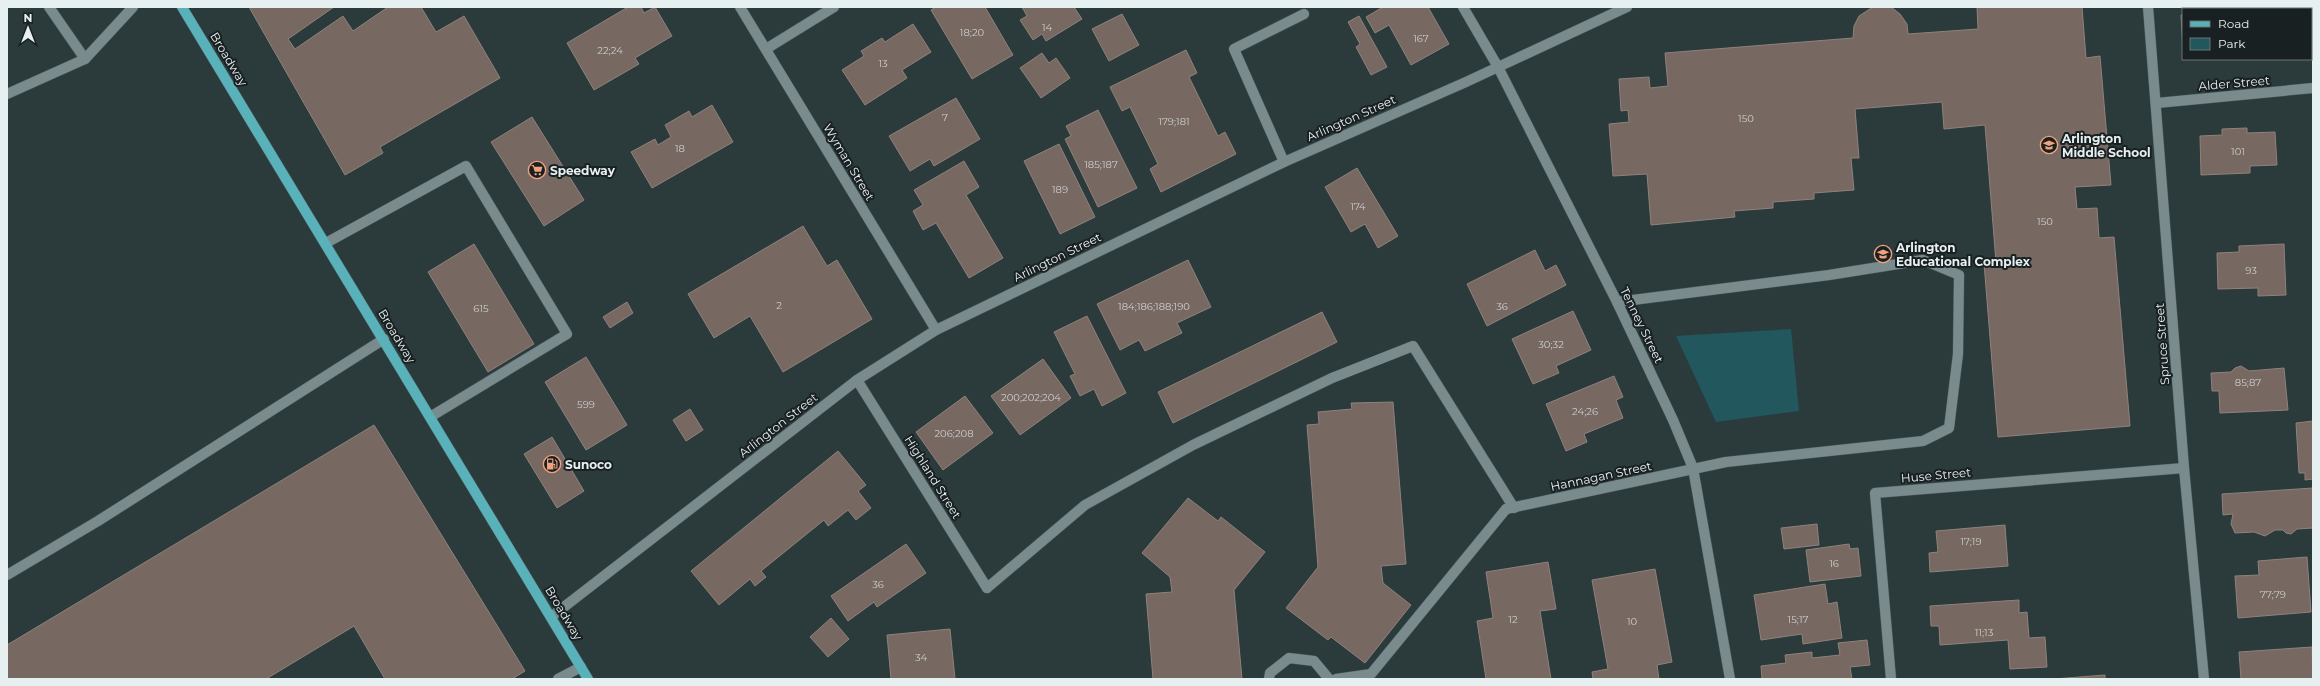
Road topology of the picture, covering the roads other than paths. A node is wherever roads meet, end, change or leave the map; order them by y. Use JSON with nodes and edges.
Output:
{"nodes":[{"id":1,"x":49,"y":7,"type":"edge"},
{"id":2,"x":134,"y":7,"type":"edge"},
{"id":3,"x":182,"y":7,"type":"edge"},
{"id":4,"x":740,"y":7,"type":"edge"},
{"id":5,"x":834,"y":7,"type":"edge"},
{"id":6,"x":1463,"y":7,"type":"edge"},
{"id":7,"x":1627,"y":7,"type":"edge"},
{"id":8,"x":2148,"y":7,"type":"edge"},
{"id":9,"x":1304,"y":14,"type":"dead end"},
{"id":10,"x":766,"y":49,"type":"junction"},
{"id":11,"x":85,"y":59,"type":"junction"},
{"id":12,"x":1498,"y":67,"type":"junction"},
{"id":13,"x":2313,"y":88,"type":"edge"},
{"id":14,"x":7,"y":94,"type":"edge"},
{"id":15,"x":2157,"y":103,"type":"junction"},
{"id":16,"x":1284,"y":162,"type":"junction"},
{"id":17,"x":326,"y":243,"type":"junction"},
{"id":18,"x":1617,"y":302,"type":"junction"},
{"id":19,"x":936,"y":330,"type":"junction"},
{"id":20,"x":384,"y":339,"type":"junction"},
{"id":21,"x":857,"y":380,"type":"junction"},
{"id":22,"x":430,"y":417,"type":"junction"},
{"id":23,"x":1693,"y":468,"type":"junction"},
{"id":24,"x":2184,"y":468,"type":"junction"},
{"id":25,"x":1514,"y":508,"type":"junction"},
{"id":26,"x":7,"y":575,"type":"edge"},
{"id":27,"x":551,"y":617,"type":"junction"},
{"id":28,"x":581,"y":667,"type":"junction"},
{"id":29,"x":558,"y":679,"type":"edge"},
{"id":30,"x":588,"y":679,"type":"edge"},
{"id":31,"x":1269,"y":679,"type":"edge"},
{"id":32,"x":1329,"y":679,"type":"edge"},
{"id":33,"x":1336,"y":679,"type":"edge"},
{"id":34,"x":1730,"y":679,"type":"edge"},
{"id":35,"x":1891,"y":679,"type":"edge"},
{"id":36,"x":2204,"y":679,"type":"edge"}],
"edges":[{"from":1,"to":11,"type":"street"},
{"from":2,"to":11,"type":"street"},
{"from":3,"to":17,"type":"main road","name":"Broadway"},
{"from":4,"to":10,"type":"street","name":"Wyman Street"},
{"from":5,"to":10,"type":"street"},
{"from":6,"to":12,"type":"street","name":"Tenney Street"},
{"from":7,"to":12,"type":"street","name":"Arlington Street"},
{"from":8,"to":15,"type":"street","name":"Spruce Street"},
{"from":9,"to":16,"type":"street"},
{"from":10,"to":19,"type":"street","name":"Wyman Street"},
{"from":11,"to":14,"type":"street"},
{"from":12,"to":16,"type":"street","name":"Arlington Street"},
{"from":12,"to":18,"type":"street","name":"Tenney Street"},
{"from":13,"to":15,"type":"street","name":"Alder Street"},
{"from":15,"to":24,"type":"street","name":"Spruce Street"},
{"from":16,"to":19,"type":"street","name":"Arlington Street"},
{"from":17,"to":20,"type":"main road","name":"Broadway"},
{"from":17,"to":22,"type":"street"},
{"from":18,"to":23,"type":"street","name":"Tenney Street"},
{"from":18,"to":23,"type":"street","name":"Hannagan Street"},
{"from":19,"to":21,"type":"street","name":"Arlington Street"},
{"from":20,"to":22,"type":"main road","name":"Broadway"},
{"from":20,"to":26,"type":"street"},
{"from":21,"to":25,"type":"street","name":"Highland Street"},
{"from":21,"to":27,"type":"street","name":"Arlington Street"},
{"from":22,"to":27,"type":"main road","name":"Broadway"},
{"from":23,"to":25,"type":"street","name":"Hannagan Street"},
{"from":23,"to":34,"type":"street","name":"Tenney Street"},
{"from":24,"to":35,"type":"street","name":"Huse Street"},
{"from":24,"to":36,"type":"street","name":"Spruce Street"},
{"from":25,"to":33,"type":"street"},
{"from":27,"to":28,"type":"main road","name":"Broadway"},
{"from":28,"to":29,"type":"street"},
{"from":28,"to":30,"type":"main road","name":"Broadway"},
{"from":31,"to":32,"type":"street"}]}
